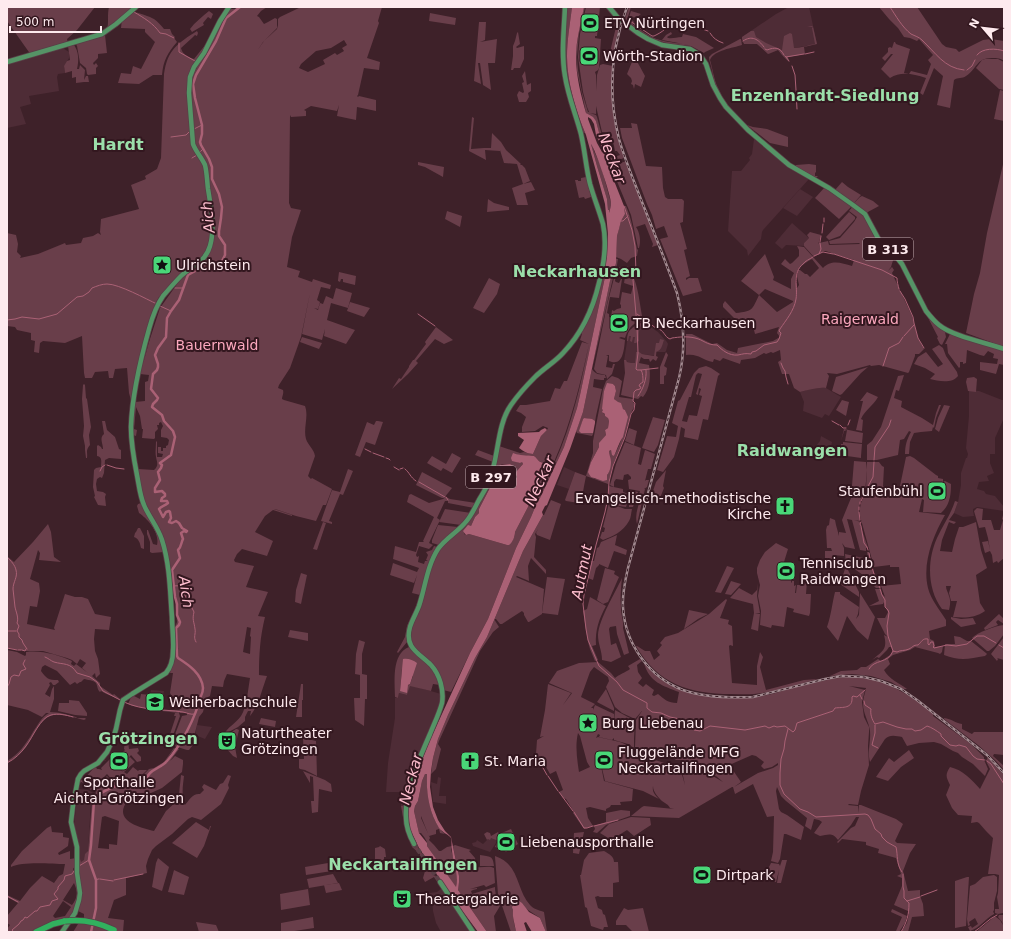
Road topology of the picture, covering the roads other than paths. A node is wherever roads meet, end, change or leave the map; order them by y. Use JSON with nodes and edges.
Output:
{"nodes":[{"id":1,"x":136,"y":7,"type":"edge"},
{"id":2,"x":229,"y":7,"type":"edge"},
{"id":3,"x":565,"y":7,"type":"edge"},
{"id":4,"x":610,"y":7,"type":"edge"},
{"id":5,"x":7,"y":62,"type":"edge"},
{"id":6,"x":1004,"y":349,"type":"edge"},
{"id":7,"x":414,"y":844,"type":"tunnel mouth"},
{"id":8,"x":440,"y":882,"type":"tunnel mouth"},
{"id":9,"x":115,"y":931,"type":"edge"},
{"id":10,"x":36,"y":932,"type":"edge"},
{"id":11,"x":62,"y":932,"type":"edge"},
{"id":12,"x":473,"y":932,"type":"edge"}],
"edges":[{"from":1,"to":5,"type":"main road"},
{"from":2,"to":11,"type":"main road"},
{"from":3,"to":7,"type":"main road","number":"B 297"},
{"from":4,"to":6,"type":"main road","number":"B 313"},
{"from":8,"to":12,"type":"main road"},
{"from":9,"to":10,"type":"highway","bridge":true}]}
